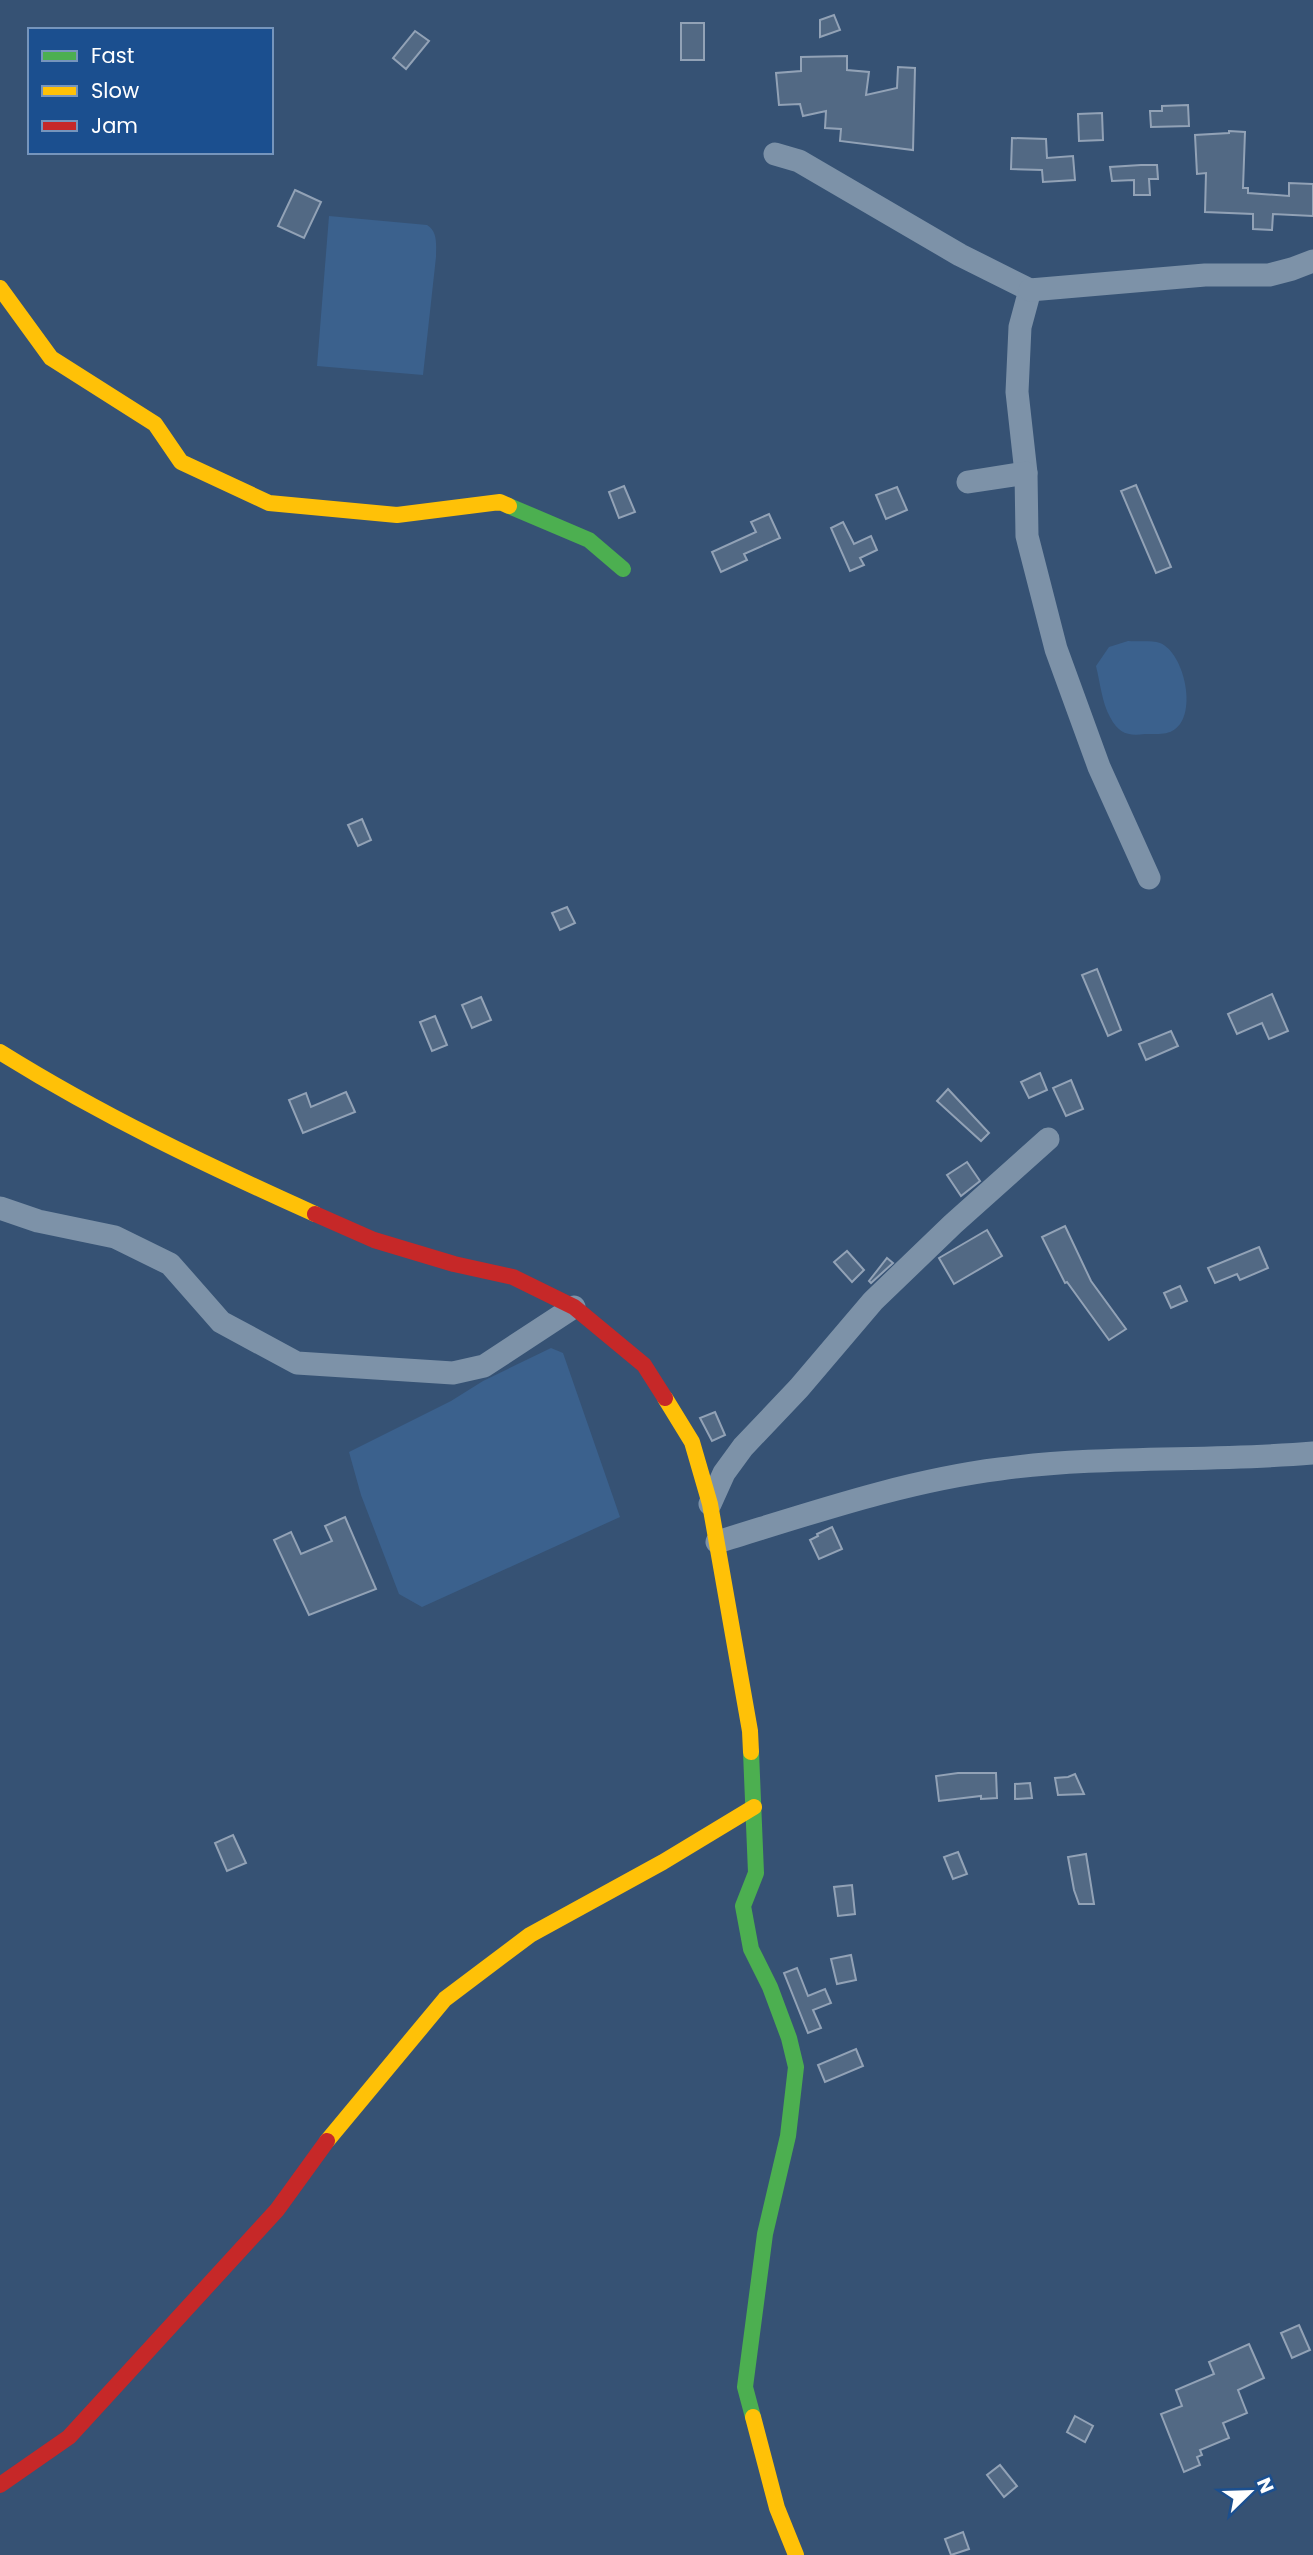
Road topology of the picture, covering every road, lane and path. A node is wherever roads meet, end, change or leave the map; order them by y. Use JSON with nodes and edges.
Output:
{"nodes":[{"id":1,"x":775,"y":154,"type":"dead end"},
{"id":2,"x":1313,"y":261,"type":"edge"},
{"id":3,"x":0,"y":288,"type":"edge"},
{"id":4,"x":1030,"y":290,"type":"junction"},
{"id":5,"x":1026,"y":473,"type":"junction"},
{"id":6,"x":968,"y":482,"type":"dead end"},
{"id":7,"x":623,"y":569,"type":"dead end"},
{"id":8,"x":1149,"y":878,"type":"dead end"},
{"id":9,"x":5,"y":1059,"type":"edge"},
{"id":10,"x":1048,"y":1139,"type":"dead end"},
{"id":11,"x":0,"y":1208,"type":"edge"},
{"id":12,"x":574,"y":1307,"type":"junction"},
{"id":13,"x":1313,"y":1453,"type":"edge"},
{"id":14,"x":709,"y":1504,"type":"junction"},
{"id":15,"x":717,"y":1542,"type":"junction"},
{"id":16,"x":754,"y":1807,"type":"junction"},
{"id":17,"x":0,"y":2485,"type":"edge"},
{"id":18,"x":796,"y":2555,"type":"edge"}],
"edges":[{"from":1,"to":4,"type":"street"},
{"from":2,"to":4,"type":"street"},
{"from":3,"to":7,"type":"street"},
{"from":4,"to":5,"type":"street"},
{"from":5,"to":6,"type":"street"},
{"from":5,"to":8,"type":"street"},
{"from":9,"to":12,"type":"street"},
{"from":10,"to":14,"type":"street"},
{"from":11,"to":12,"type":"street"},
{"from":12,"to":14,"type":"street"},
{"from":13,"to":15,"type":"street"},
{"from":14,"to":15,"type":"street"},
{"from":15,"to":16,"type":"street"},
{"from":16,"to":17,"type":"street"},
{"from":16,"to":18,"type":"street"}]}
